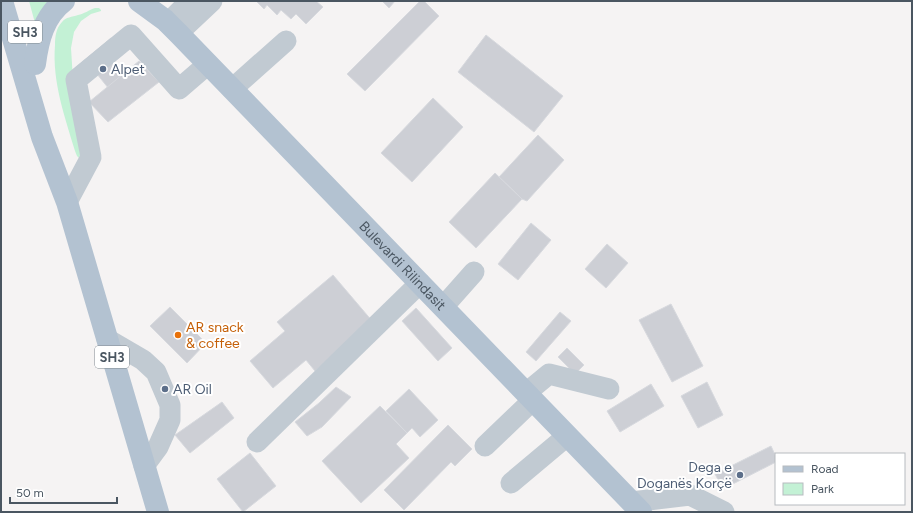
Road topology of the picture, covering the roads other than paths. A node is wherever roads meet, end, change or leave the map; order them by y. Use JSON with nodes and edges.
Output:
{"nodes":[{"id":1,"x":64,"y":1,"type":"edge"},
{"id":2,"x":139,"y":1,"type":"edge"},
{"id":3,"x":152,"y":1,"type":"edge"},
{"id":4,"x":190,"y":1,"type":"edge"},
{"id":5,"x":212,"y":1,"type":"edge"},
{"id":6,"x":7,"y":3,"type":"edge"},
{"id":7,"x":170,"y":25,"type":"junction"},
{"id":8,"x":286,"y":41,"type":"dead end"},
{"id":9,"x":35,"y":64,"type":"junction"},
{"id":10,"x":208,"y":64,"type":"junction"},
{"id":11,"x":232,"y":89,"type":"junction"},
{"id":12,"x":67,"y":202,"type":"junction"},
{"id":13,"x":474,"y":272,"type":"dead end"},
{"id":14,"x":420,"y":282,"type":"junction"},
{"id":15,"x":443,"y":307,"type":"junction"},
{"id":16,"x":107,"y":339,"type":"junction"},
{"id":17,"x":609,"y":389,"type":"dead end"},
{"id":18,"x":530,"y":396,"type":"junction"},
{"id":19,"x":567,"y":436,"type":"junction"},
{"id":20,"x":257,"y":442,"type":"dead end"},
{"id":21,"x":485,"y":446,"type":"dead end"},
{"id":22,"x":144,"y":466,"type":"junction"},
{"id":23,"x":511,"y":483,"type":"dead end"},
{"id":24,"x":637,"y":507,"type":"edge"},
{"id":25,"x":158,"y":512,"type":"edge"},
{"id":26,"x":724,"y":512,"type":"edge"}],
"edges":[{"from":1,"to":9,"type":"main road"},
{"from":2,"to":7,"type":"main road"},
{"from":3,"to":7,"type":"main road"},
{"from":4,"to":7,"type":"street"},
{"from":5,"to":7,"type":"street"},
{"from":6,"to":9,"type":"main road","number":"SH3"},
{"from":6,"to":12,"type":"main road","number":"SH3"},
{"from":7,"to":10,"type":"main road","name":"Bulevardi Rilindasit"},
{"from":8,"to":11,"type":"street"},
{"from":9,"to":12,"type":"main road","number":"SH3"},
{"from":10,"to":11,"type":"main road","name":"Bulevardi Rilindasit"},
{"from":10,"to":12,"type":"street"},
{"from":11,"to":14,"type":"main road","name":"Bulevardi Rilindasit"},
{"from":12,"to":16,"type":"main road","number":"SH3"},
{"from":13,"to":15,"type":"street"},
{"from":14,"to":15,"type":"main road","name":"Bulevardi Rilindasit"},
{"from":14,"to":20,"type":"street"},
{"from":15,"to":18,"type":"main road","name":"Bulevardi Rilindasit"},
{"from":16,"to":22,"type":"main road","number":"SH3"},
{"from":16,"to":22,"type":"street"},
{"from":17,"to":18,"type":"street"},
{"from":18,"to":19,"type":"main road","name":"Bulevardi Rilindasit"},
{"from":18,"to":21,"type":"street"},
{"from":19,"to":23,"type":"street"},
{"from":19,"to":24,"type":"main road","name":"Bulevardi Rilindasit"},
{"from":22,"to":25,"type":"main road","number":"SH3"},
{"from":24,"to":26,"type":"street"}]}
